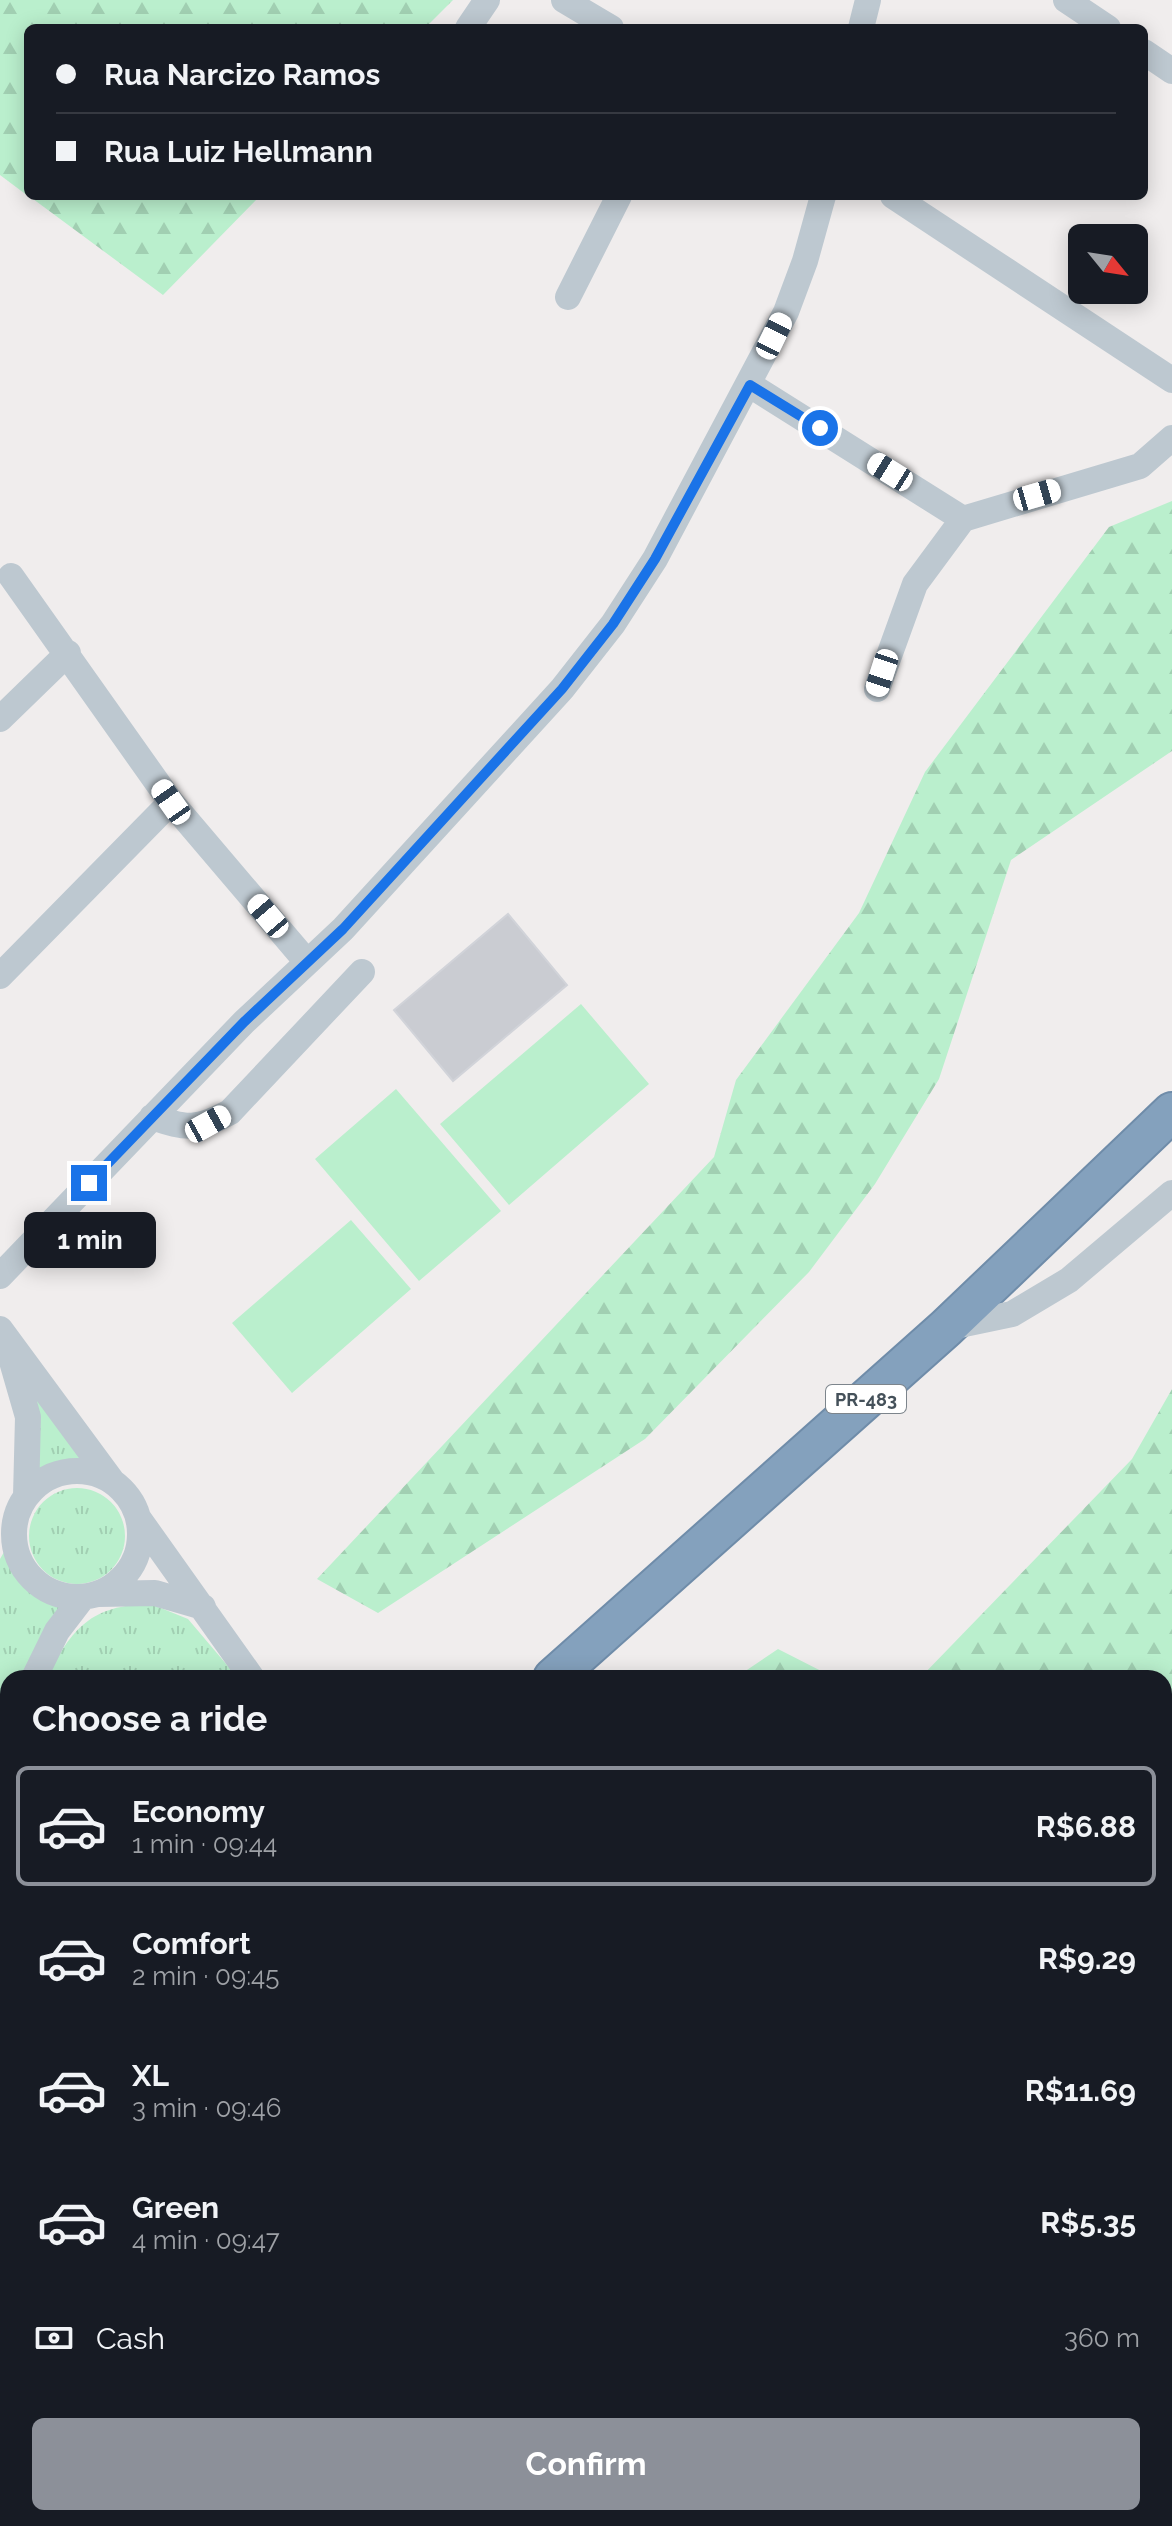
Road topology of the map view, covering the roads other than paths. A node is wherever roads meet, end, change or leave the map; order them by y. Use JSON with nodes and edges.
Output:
{"nodes":[{"id":1,"x":487,"y":0,"type":"edge"},
{"id":2,"x":564,"y":0,"type":"edge"},
{"id":3,"x":868,"y":0,"type":"edge"},
{"id":4,"x":1066,"y":0,"type":"edge"},
{"id":5,"x":471,"y":24,"type":"edge"},
{"id":6,"x":604,"y":24,"type":"edge"},
{"id":7,"x":862,"y":24,"type":"edge"},
{"id":8,"x":1102,"y":24,"type":"edge"},
{"id":9,"x":1148,"y":55,"type":"edge"},
{"id":10,"x":1172,"y":71,"type":"edge"},
{"id":11,"x":618,"y":200,"type":"edge"},
{"id":12,"x":822,"y":200,"type":"edge"},
{"id":13,"x":899,"y":200,"type":"edge"},
{"id":14,"x":568,"y":297,"type":"dead end"},
{"id":15,"x":1172,"y":380,"type":"edge"},
{"id":16,"x":750,"y":385,"type":"junction"},
{"id":17,"x":1172,"y":438,"type":"edge"},
{"id":18,"x":963,"y":519,"type":"junction"},
{"id":19,"x":11,"y":576,"type":"dead end"},
{"id":20,"x":68,"y":653,"type":"junction"},
{"id":21,"x":877,"y":689,"type":"dead end"},
{"id":22,"x":0,"y":719,"type":"edge"},
{"id":23,"x":171,"y":802,"type":"junction"},
{"id":24,"x":307,"y":962,"type":"junction"},
{"id":25,"x":362,"y":972,"type":"dead end"},
{"id":26,"x":0,"y":976,"type":"edge"},
{"id":27,"x":1172,"y":1112,"type":"edge"},
{"id":28,"x":152,"y":1117,"type":"junction"},
{"id":29,"x":1172,"y":1193,"type":"edge"},
{"id":30,"x":0,"y":1276,"type":"edge"},
{"id":31,"x":946,"y":1328,"type":"junction"},
{"id":32,"x":0,"y":1331,"type":"edge"},
{"id":33,"x":112,"y":1481,"type":"junction"},
{"id":34,"x":21,"y":1507,"type":"junction"},
{"id":35,"x":139,"y":1519,"type":"junction"},
{"id":36,"x":0,"y":1547,"type":"edge"},
{"id":37,"x":91,"y":1596,"type":"junction"},
{"id":38,"x":203,"y":1607,"type":"junction"},
{"id":39,"x":38,"y":1670,"type":"edge"},
{"id":40,"x":246,"y":1670,"type":"edge"},
{"id":41,"x":562,"y":1670,"type":"edge"}],
"edges":[{"from":1,"to":5,"type":"street"},
{"from":2,"to":6,"type":"street"},
{"from":3,"to":7,"type":"street"},
{"from":4,"to":8,"type":"street"},
{"from":9,"to":10,"type":"street"},
{"from":11,"to":14,"type":"street"},
{"from":12,"to":16,"type":"street"},
{"from":13,"to":15,"type":"street"},
{"from":16,"to":18,"type":"street"},
{"from":16,"to":24,"type":"street"},
{"from":17,"to":18,"type":"street"},
{"from":18,"to":21,"type":"street"},
{"from":19,"to":20,"type":"street"},
{"from":20,"to":22,"type":"street"},
{"from":20,"to":23,"type":"street"},
{"from":23,"to":24,"type":"street"},
{"from":23,"to":26,"type":"street"},
{"from":24,"to":28,"type":"street"},
{"from":25,"to":28,"type":"street"},
{"from":27,"to":31,"type":"highway","number":"PR-483"},
{"from":28,"to":30,"type":"street"},
{"from":29,"to":31,"type":"street"},
{"from":31,"to":41,"type":"highway","number":"PR-483"},
{"from":32,"to":33,"type":"street"},
{"from":32,"to":34,"type":"street"},
{"from":33,"to":34,"type":"street"},
{"from":33,"to":35,"type":"street"},
{"from":34,"to":36,"type":"street"},
{"from":34,"to":37,"type":"street"},
{"from":35,"to":37,"type":"street"},
{"from":35,"to":38,"type":"street"},
{"from":37,"to":38,"type":"street"},
{"from":37,"to":39,"type":"street"},
{"from":38,"to":40,"type":"street"}]}
